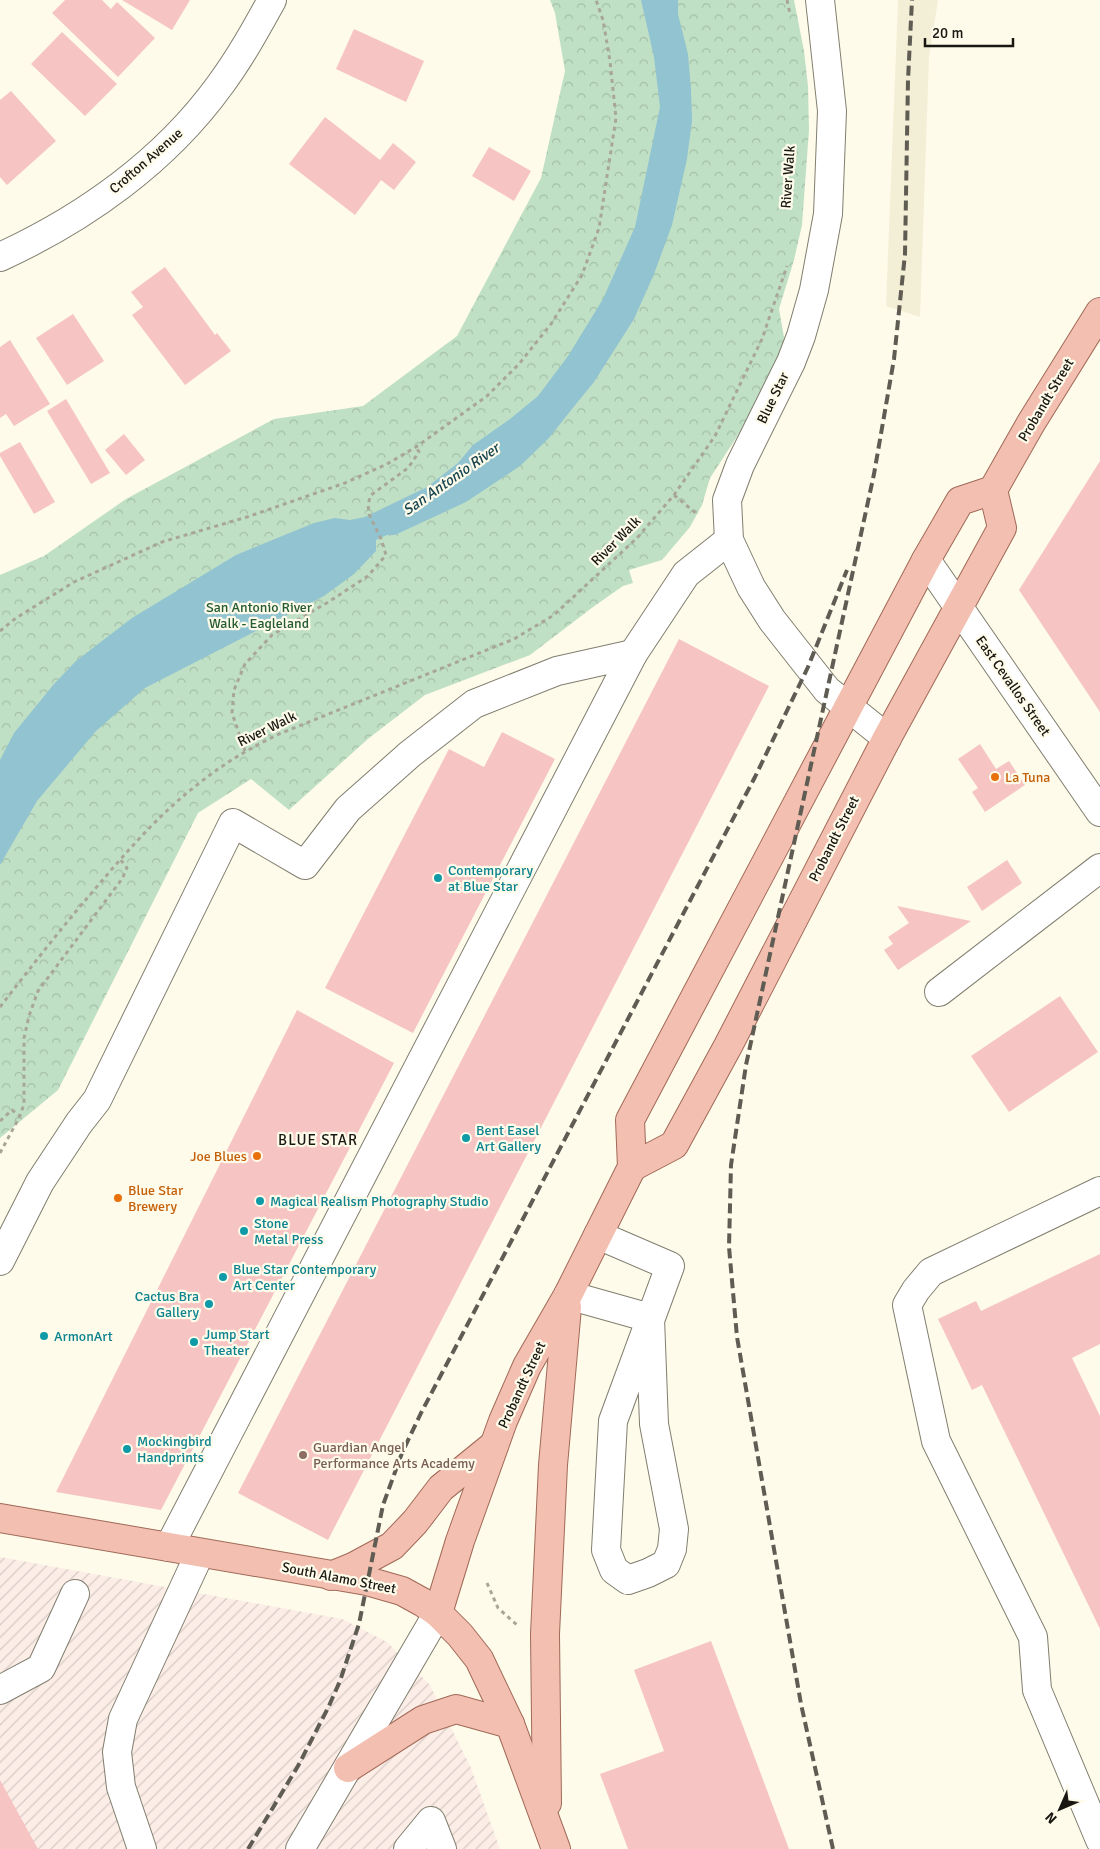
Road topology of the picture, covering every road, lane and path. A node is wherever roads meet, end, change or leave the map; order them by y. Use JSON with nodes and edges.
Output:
{"nodes":[{"id":1,"x":272,"y":0,"type":"edge"},
{"id":2,"x":596,"y":0,"type":"edge"},
{"id":3,"x":787,"y":0,"type":"edge"},
{"id":4,"x":820,"y":0,"type":"edge"},
{"id":5,"x":791,"y":19,"type":"dead end"},
{"id":6,"x":0,"y":257,"type":"edge"},
{"id":7,"x":788,"y":264,"type":"dead end"},
{"id":8,"x":1100,"y":312,"type":"edge"},
{"id":9,"x":416,"y":446,"type":"junction"},
{"id":10,"x":993,"y":490,"type":"junction"},
{"id":11,"x":729,"y":540,"type":"junction"},
{"id":12,"x":926,"y":560,"type":"junction"},
{"id":13,"x":959,"y":607,"type":"junction"},
{"id":14,"x":0,"y":631,"type":"edge"},
{"id":15,"x":633,"y":654,"type":"junction"},
{"id":16,"x":848,"y":708,"type":"junction"},
{"id":17,"x":887,"y":738,"type":"junction"},
{"id":18,"x":245,"y":751,"type":"junction"},
{"id":19,"x":1100,"y":812,"type":"edge"},
{"id":20,"x":120,"y":859,"type":"junction"},
{"id":21,"x":1100,"y":868,"type":"edge"},
{"id":22,"x":939,"y":992,"type":"dead end"},
{"id":23,"x":0,"y":1007,"type":"edge"},
{"id":24,"x":20,"y":1116,"type":"junction"},
{"id":25,"x":0,"y":1121,"type":"edge"},
{"id":26,"x":0,"y":1153,"type":"edge"},
{"id":27,"x":632,"y":1167,"type":"junction"},
{"id":28,"x":1100,"y":1191,"type":"edge"},
{"id":29,"x":598,"y":1236,"type":"junction"},
{"id":30,"x":0,"y":1261,"type":"edge"},
{"id":31,"x":568,"y":1295,"type":"junction"},
{"id":32,"x":650,"y":1318,"type":"junction"},
{"id":33,"x":613,"y":1421,"type":"junction"},
{"id":34,"x":654,"y":1424,"type":"junction"},
{"id":35,"x":494,"y":1445,"type":"junction"},
{"id":36,"x":0,"y":1518,"type":"edge"},
{"id":37,"x":169,"y":1547,"type":"junction"},
{"id":38,"x":200,"y":1553,"type":"junction"},
{"id":39,"x":331,"y":1576,"type":"junction"},
{"id":40,"x":487,"y":1583,"type":"dead end"},
{"id":41,"x":75,"y":1594,"type":"dead end"},
{"id":42,"x":438,"y":1613,"type":"junction"},
{"id":43,"x":523,"y":1631,"type":"dead end"},
{"id":44,"x":0,"y":1690,"type":"edge"},
{"id":45,"x":510,"y":1724,"type":"junction"},
{"id":46,"x":348,"y":1768,"type":"junction"},
{"id":47,"x":552,"y":1837,"type":"edge"},
{"id":48,"x":1100,"y":1840,"type":"edge"},
{"id":49,"x":142,"y":1849,"type":"edge"},
{"id":50,"x":300,"y":1849,"type":"edge"},
{"id":51,"x":408,"y":1849,"type":"edge"},
{"id":52,"x":442,"y":1849,"type":"edge"}],
"edges":[{"from":1,"to":6,"type":"street","name":"Crofton Avenue"},
{"from":2,"to":9,"type":"path"},
{"from":3,"to":5,"type":"path"},
{"from":4,"to":11,"type":"street","name":"Blue Star"},
{"from":7,"to":18,"type":"path","name":"River Walk"},
{"from":8,"to":10,"type":"main road","name":"Probandt Street"},
{"from":9,"to":14,"type":"path"},
{"from":9,"to":18,"type":"path"},
{"from":10,"to":12,"type":"main road","name":"Probandt Street"},
{"from":10,"to":13,"type":"main road","name":"Probandt Street"},
{"from":11,"to":15,"type":"street"},
{"from":11,"to":16,"type":"street","name":"Blue Star"},
{"from":12,"to":13,"type":"street","name":"East Cevallos Street"},
{"from":12,"to":16,"type":"main road","name":"Probandt Street"},
{"from":13,"to":17,"type":"main road","name":"Probandt Street"},
{"from":13,"to":19,"type":"street","name":"East Cevallos Street"},
{"from":15,"to":30,"type":"street"},
{"from":15,"to":37,"type":"street"},
{"from":16,"to":17,"type":"street","name":"Blue Star"},
{"from":16,"to":27,"type":"main road","name":"Probandt Street"},
{"from":17,"to":27,"type":"main road","name":"Probandt Street"},
{"from":18,"to":20,"type":"path","name":"River Walk"},
{"from":20,"to":23,"type":"path","name":"River Walk"},
{"from":20,"to":24,"type":"path"},
{"from":21,"to":22,"type":"street"},
{"from":24,"to":25,"type":"path"},
{"from":24,"to":26,"type":"path"},
{"from":27,"to":29,"type":"main road","name":"Probandt Street"},
{"from":28,"to":48,"type":"street"},
{"from":29,"to":31,"type":"main road","name":"Probandt Street"},
{"from":29,"to":32,"type":"street"},
{"from":31,"to":32,"type":"street"},
{"from":31,"to":35,"type":"main road","name":"Probandt Street"},
{"from":31,"to":47,"type":"main road"},
{"from":32,"to":33,"type":"street"},
{"from":32,"to":34,"type":"street"},
{"from":33,"to":34,"type":"street"},
{"from":33,"to":34,"type":"street"},
{"from":35,"to":39,"type":"main road"},
{"from":35,"to":42,"type":"main road","name":"Probandt Street"},
{"from":36,"to":37,"type":"main road","name":"South Alamo Street"},
{"from":37,"to":38,"type":"main road","name":"South Alamo Street"},
{"from":38,"to":39,"type":"main road","name":"South Alamo Street"},
{"from":38,"to":49,"type":"street"},
{"from":39,"to":42,"type":"main road","name":"South Alamo Street"},
{"from":40,"to":43,"type":"path"},
{"from":41,"to":44,"type":"street"},
{"from":42,"to":45,"type":"main road","name":"South Alamo Street"},
{"from":42,"to":46,"type":"street"},
{"from":45,"to":46,"type":"main road"},
{"from":45,"to":47,"type":"main road","name":"South Alamo Street"},
{"from":46,"to":50,"type":"street"},
{"from":51,"to":52,"type":"street"}]}
